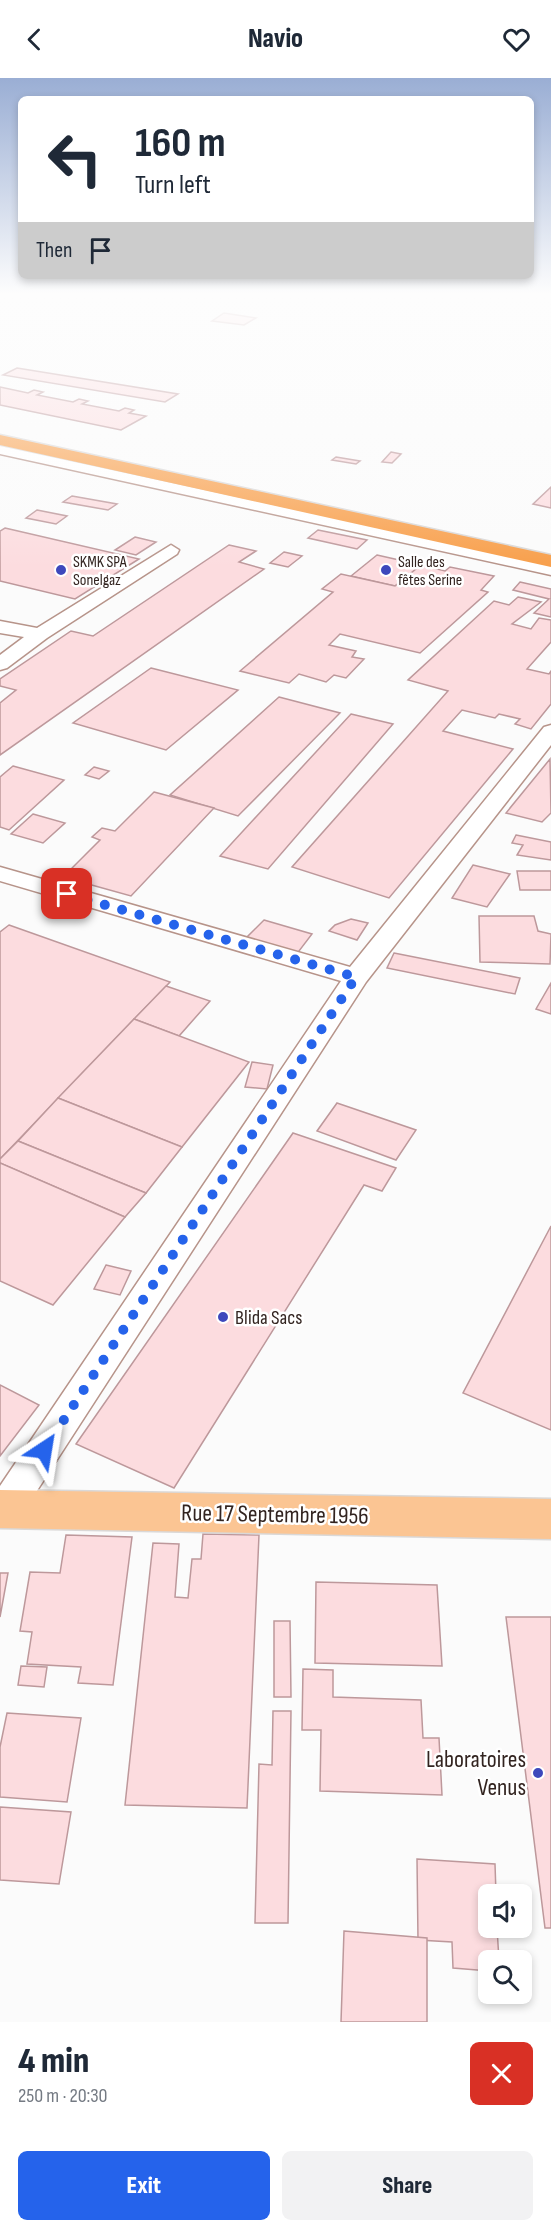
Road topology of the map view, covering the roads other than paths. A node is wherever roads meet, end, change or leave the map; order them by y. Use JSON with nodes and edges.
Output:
{"nodes":[{"id":1,"x":0,"y":426,"type":"edge"},
{"id":2,"x":0,"y":440,"type":"edge"},
{"id":3,"x":0,"y":450,"type":"edge"},
{"id":4,"x":551,"y":543,"type":"edge"},
{"id":5,"x":171,"y":550,"type":"dead end"},
{"id":6,"x":551,"y":561,"type":"edge"},
{"id":7,"x":551,"y":570,"type":"edge"},
{"id":8,"x":0,"y":627,"type":"edge"},
{"id":9,"x":40,"y":634,"type":"junction"},
{"id":10,"x":0,"y":664,"type":"edge"},
{"id":11,"x":551,"y":730,"type":"edge"},
{"id":12,"x":0,"y":874,"type":"edge"},
{"id":13,"x":356,"y":977,"type":"junction"},
{"id":14,"x":2,"y":1509,"type":"edge"},
{"id":15,"x":551,"y":1519,"type":"edge"}],
"edges":[{"from":1,"to":4,"type":"highway"},
{"from":2,"to":6,"type":"highway"},
{"from":3,"to":7,"type":"street"},
{"from":5,"to":9,"type":"street"},
{"from":8,"to":9,"type":"street"},
{"from":9,"to":10,"type":"street"},
{"from":11,"to":13,"type":"street"},
{"from":12,"to":13,"type":"street"},
{"from":13,"to":14,"type":"street"},
{"from":14,"to":15,"type":"main road","name":"Rue 17 Septembre 1956"}]}
